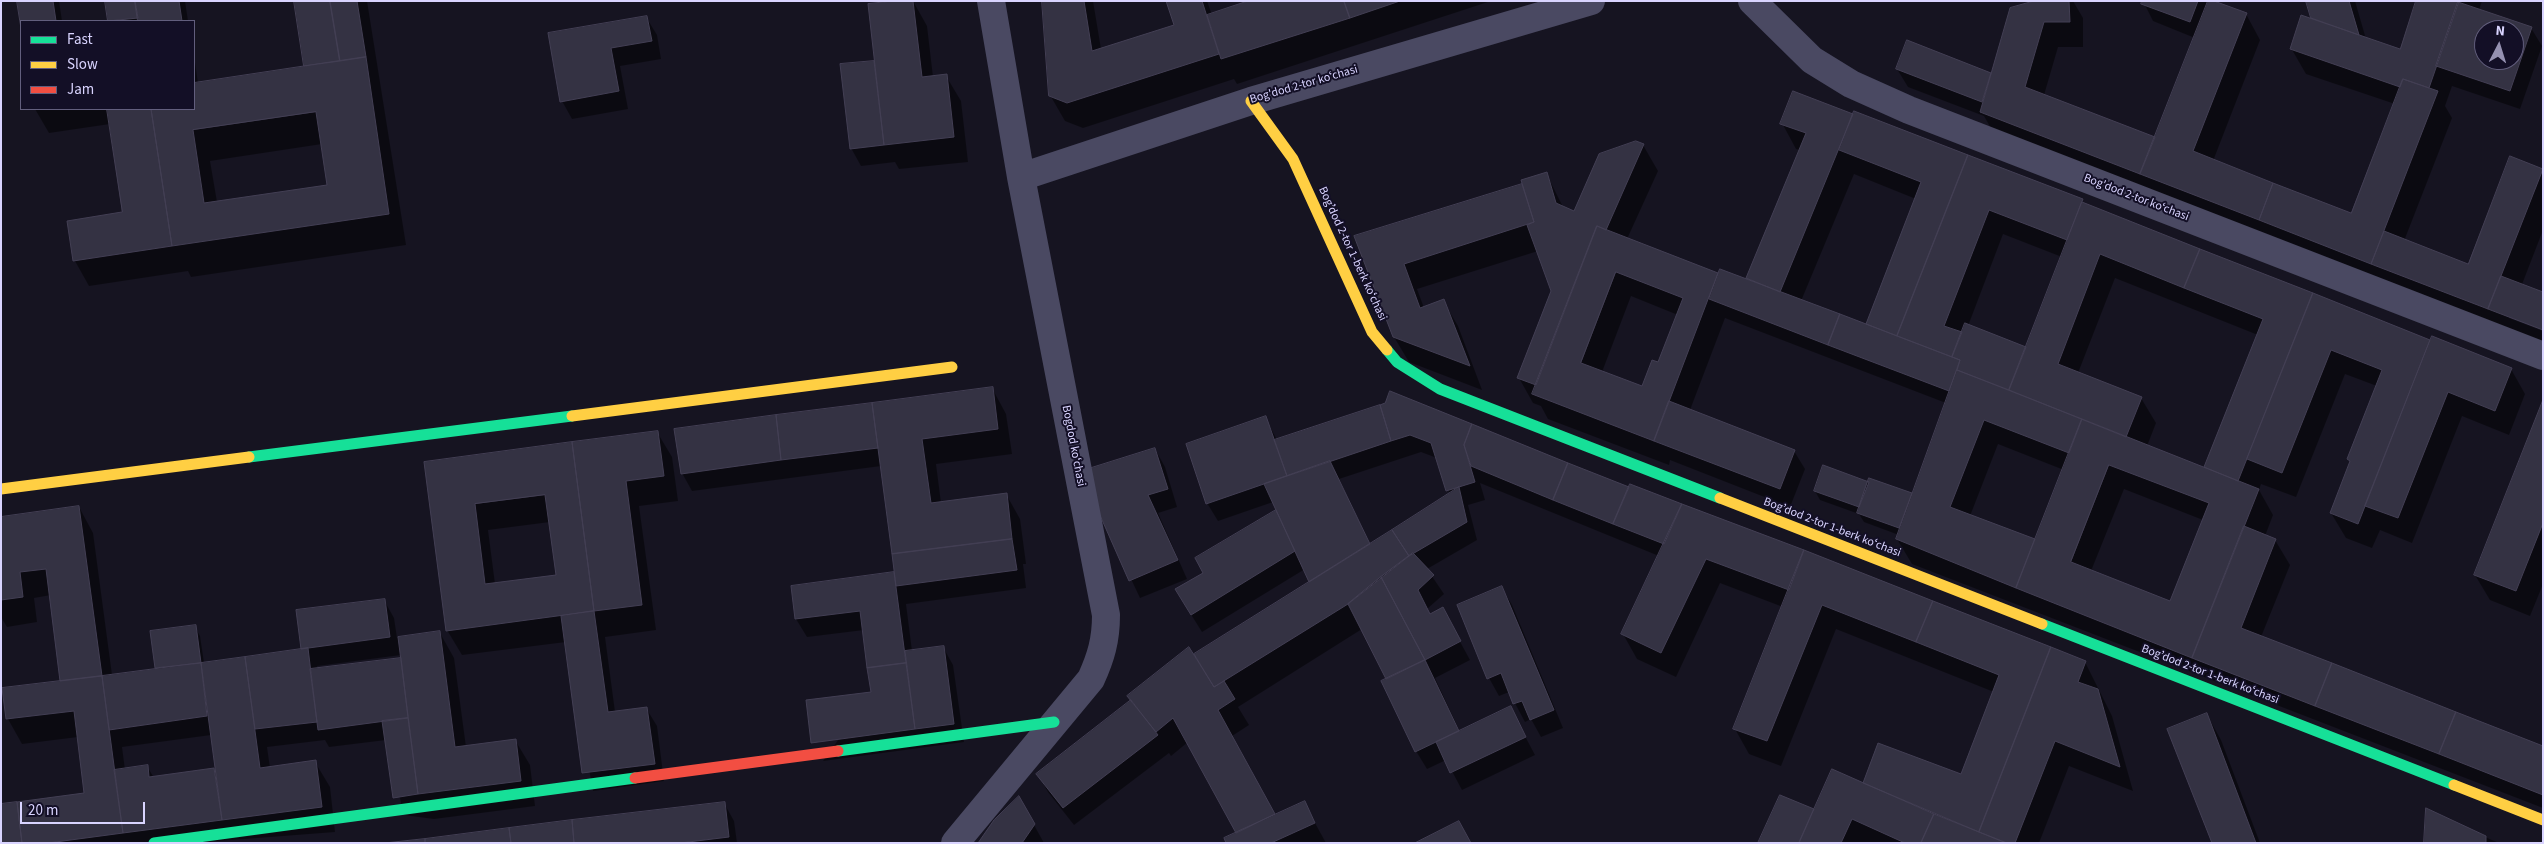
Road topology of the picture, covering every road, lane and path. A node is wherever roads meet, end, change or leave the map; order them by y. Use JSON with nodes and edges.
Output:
{"nodes":[{"id":1,"x":991,"y":1,"type":"edge"},
{"id":2,"x":1591,"y":1,"type":"edge"},
{"id":3,"x":1752,"y":1,"type":"edge"},
{"id":4,"x":1251,"y":101,"type":"junction"},
{"id":5,"x":1021,"y":177,"type":"junction"},
{"id":6,"x":2543,"y":356,"type":"edge"},
{"id":7,"x":952,"y":367,"type":"dead end"},
{"id":8,"x":1,"y":489,"type":"edge"},
{"id":9,"x":1054,"y":722,"type":"junction"},
{"id":10,"x":2543,"y":820,"type":"edge"},
{"id":11,"x":154,"y":843,"type":"edge"},
{"id":12,"x":955,"y":843,"type":"edge"}],
"edges":[{"from":1,"to":5,"type":"street","name":"Bogdod koʻchasi"},
{"from":2,"to":4,"type":"street","name":"Bog'dod 2-tor koʻchasi"},
{"from":3,"to":6,"type":"street","name":"Bog'dod 2-tor koʻchasi"},
{"from":4,"to":5,"type":"street","name":"Bog'dod 2-tor koʻchasi"},
{"from":4,"to":10,"type":"street","name":"Bogʼdod 2-tor 1-berk koʻchasi"},
{"from":5,"to":9,"type":"street","name":"Bogdod koʻchasi"},
{"from":7,"to":8,"type":"street"},
{"from":9,"to":11,"type":"street"},
{"from":9,"to":12,"type":"street","name":"Bogdod koʻchasi"}]}
